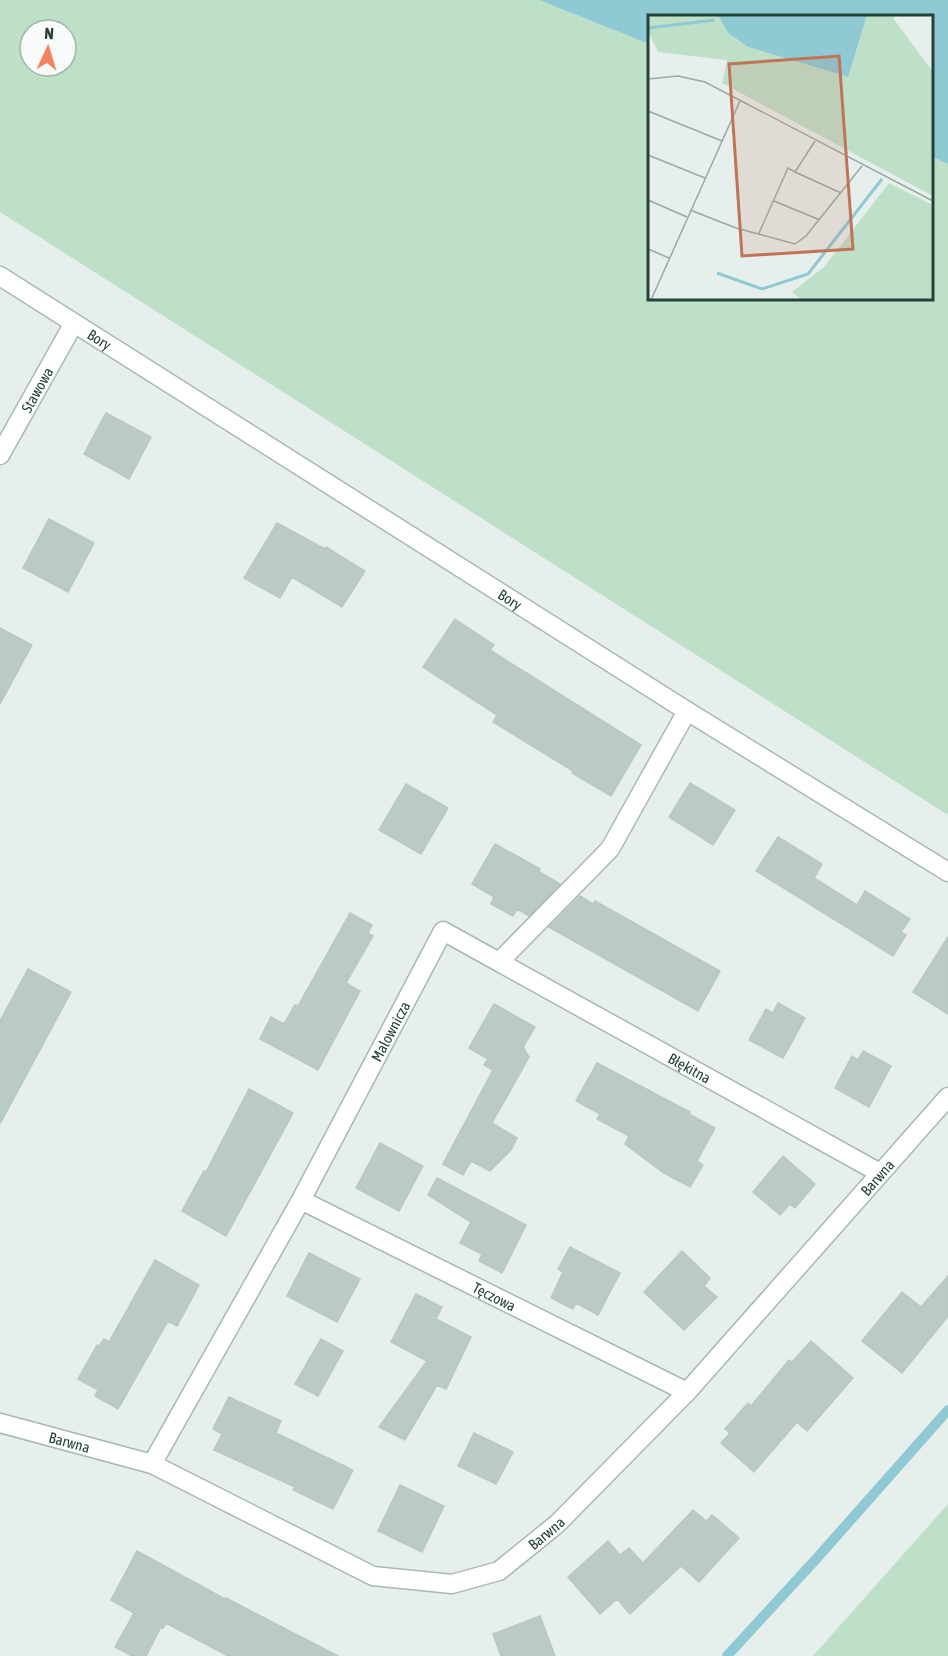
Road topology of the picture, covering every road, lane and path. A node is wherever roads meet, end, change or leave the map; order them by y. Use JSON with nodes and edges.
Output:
{"nodes":[{"id":1,"x":0,"y":276,"type":"edge"},
{"id":2,"x":74,"y":323,"type":"junction"},
{"id":3,"x":0,"y":455,"type":"edge"},
{"id":4,"x":687,"y":711,"type":"junction"},
{"id":5,"x":948,"y":872,"type":"edge"},
{"id":6,"x":499,"y":962,"type":"junction"},
{"id":7,"x":948,"y":1096,"type":"edge"},
{"id":8,"x":880,"y":1173,"type":"junction"},
{"id":9,"x":301,"y":1200,"type":"junction"},
{"id":10,"x":687,"y":1392,"type":"junction"},
{"id":11,"x":0,"y":1423,"type":"edge"},
{"id":12,"x":152,"y":1464,"type":"junction"}],
"edges":[{"from":1,"to":2,"type":"street","name":"Bory"},
{"from":2,"to":3,"type":"street","name":"Stawowa"},
{"from":2,"to":4,"type":"street","name":"Bory"},
{"from":4,"to":5,"type":"street","name":"Bory"},
{"from":4,"to":6,"type":"street"},
{"from":6,"to":8,"type":"street","name":"Błękitna"},
{"from":6,"to":9,"type":"street","name":"Malownicza"},
{"from":7,"to":8,"type":"street","name":"Barwna"},
{"from":8,"to":10,"type":"street","name":"Barwna"},
{"from":9,"to":10,"type":"street","name":"Tęczowa"},
{"from":9,"to":12,"type":"street","name":"Malownicza"},
{"from":10,"to":12,"type":"street","name":"Barwna"},
{"from":11,"to":12,"type":"street","name":"Barwna"}]}
